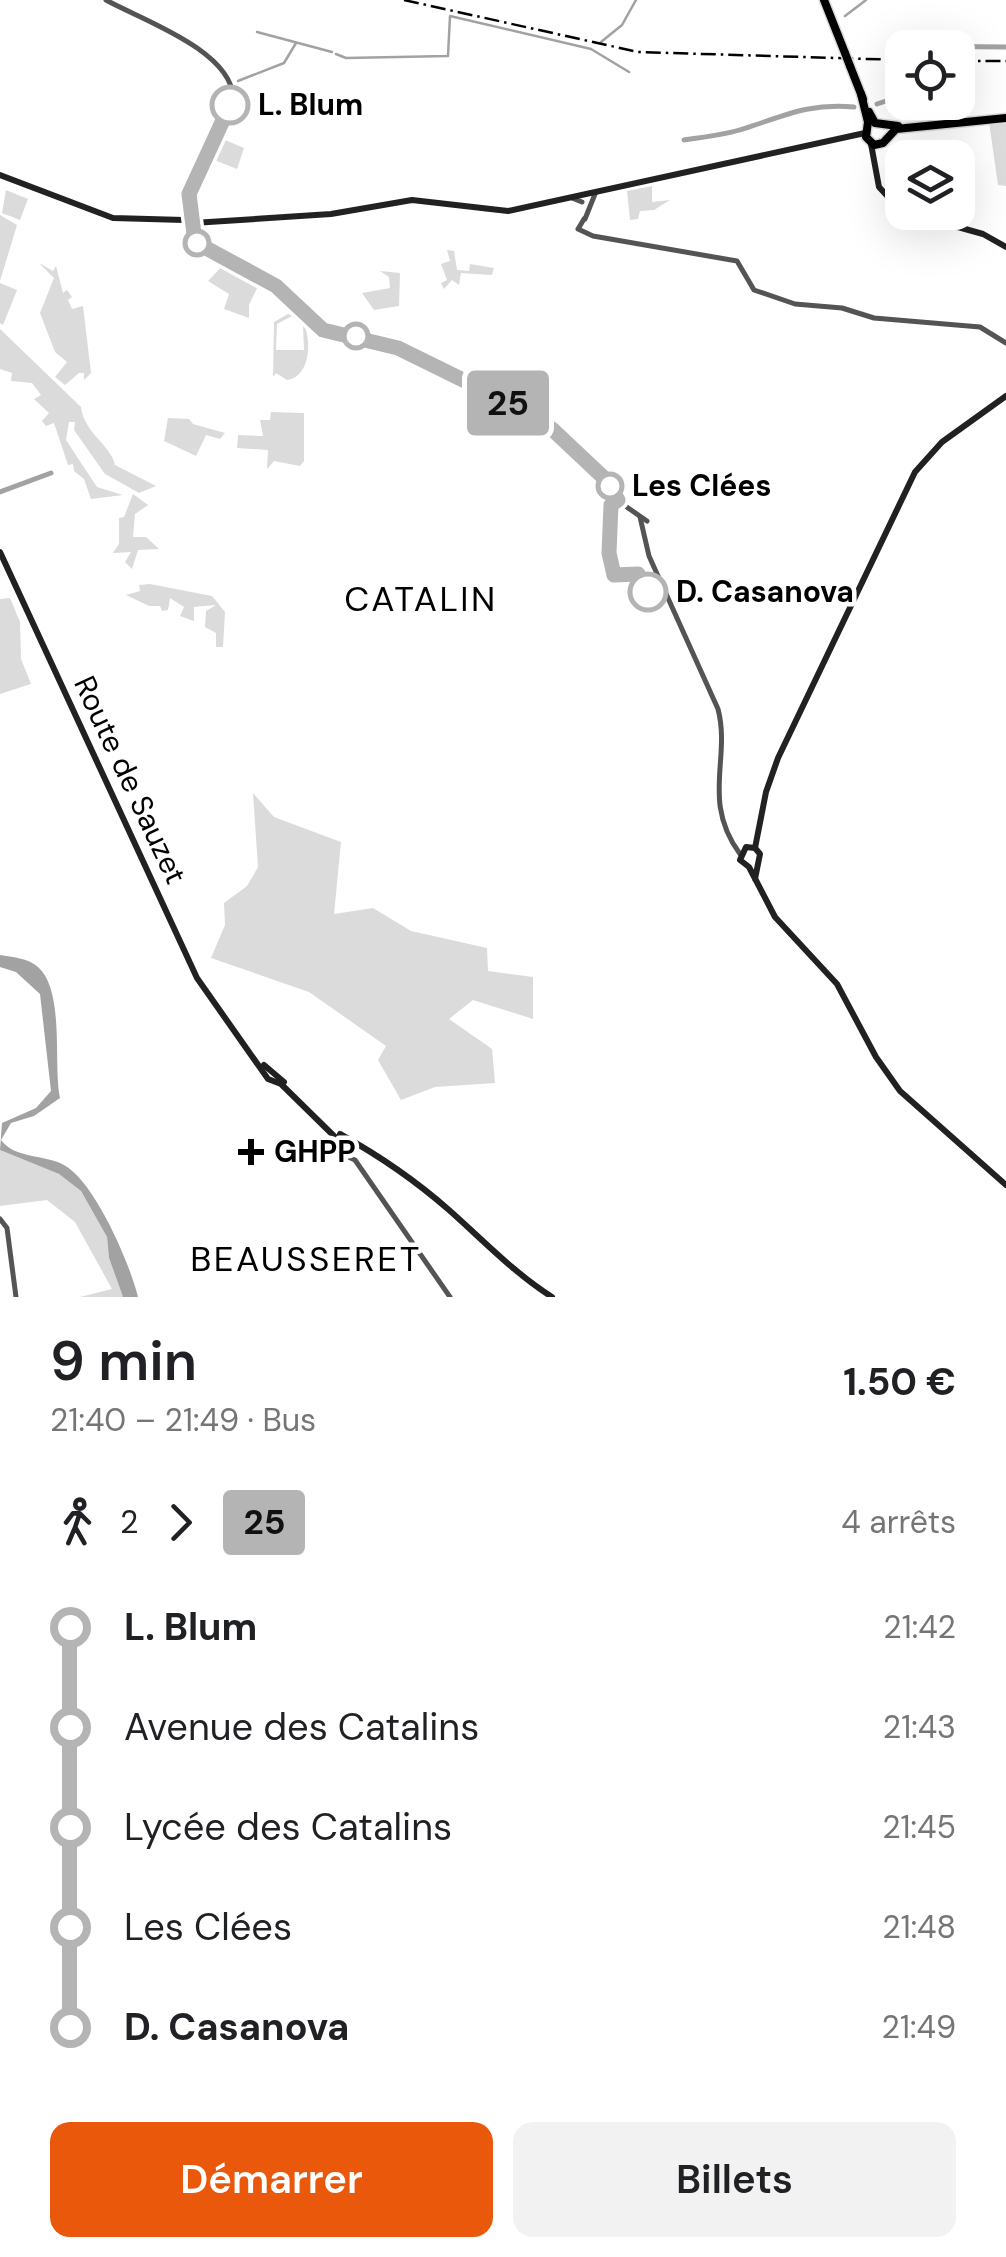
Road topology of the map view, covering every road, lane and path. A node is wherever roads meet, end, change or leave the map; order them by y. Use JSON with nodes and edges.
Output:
{"nodes":[{"id":1,"x":106,"y":0,"type":"edge"},
{"id":2,"x":824,"y":0,"type":"edge"},
{"id":3,"x":1006,"y":116,"type":"edge"},
{"id":4,"x":875,"y":134,"type":"junction"},
{"id":5,"x":0,"y":175,"type":"edge"},
{"id":6,"x":885,"y":193,"type":"edge"},
{"id":7,"x":585,"y":201,"type":"junction"},
{"id":8,"x":188,"y":222,"type":"junction"},
{"id":9,"x":968,"y":230,"type":"edge"},
{"id":10,"x":1006,"y":246,"type":"edge"},
{"id":11,"x":1006,"y":343,"type":"edge"},
{"id":12,"x":1006,"y":396,"type":"edge"},
{"id":13,"x":0,"y":552,"type":"edge"},
{"id":14,"x":747,"y":849,"type":"junction"},
{"id":15,"x":752,"y":866,"type":"junction"},
{"id":16,"x":335,"y":1133,"type":"junction"},
{"id":17,"x":1006,"y":1185,"type":"edge"},
{"id":18,"x":0,"y":1218,"type":"edge"},
{"id":19,"x":16,"y":1297,"type":"edge"},
{"id":20,"x":450,"y":1297,"type":"edge"},
{"id":21,"x":552,"y":1297,"type":"edge"}],
"edges":[{"from":1,"to":8,"type":"street"},
{"from":2,"to":4,"type":"main road","bridge":true},
{"from":3,"to":4,"type":"main road"},
{"from":4,"to":6,"type":"main road"},
{"from":4,"to":7,"type":"main road"},
{"from":5,"to":8,"type":"main road"},
{"from":7,"to":8,"type":"main road"},
{"from":7,"to":11,"type":"street"},
{"from":8,"to":14,"type":"street"},
{"from":9,"to":10,"type":"main road"},
{"from":12,"to":14,"type":"main road"},
{"from":13,"to":16,"type":"main road","name":"Route de Sauzet"},
{"from":14,"to":15,"type":"main road"},
{"from":14,"to":15,"type":"main road"},
{"from":15,"to":17,"type":"main road"},
{"from":16,"to":20,"type":"street"},
{"from":16,"to":21,"type":"main road"},
{"from":18,"to":19,"type":"street"}]}
